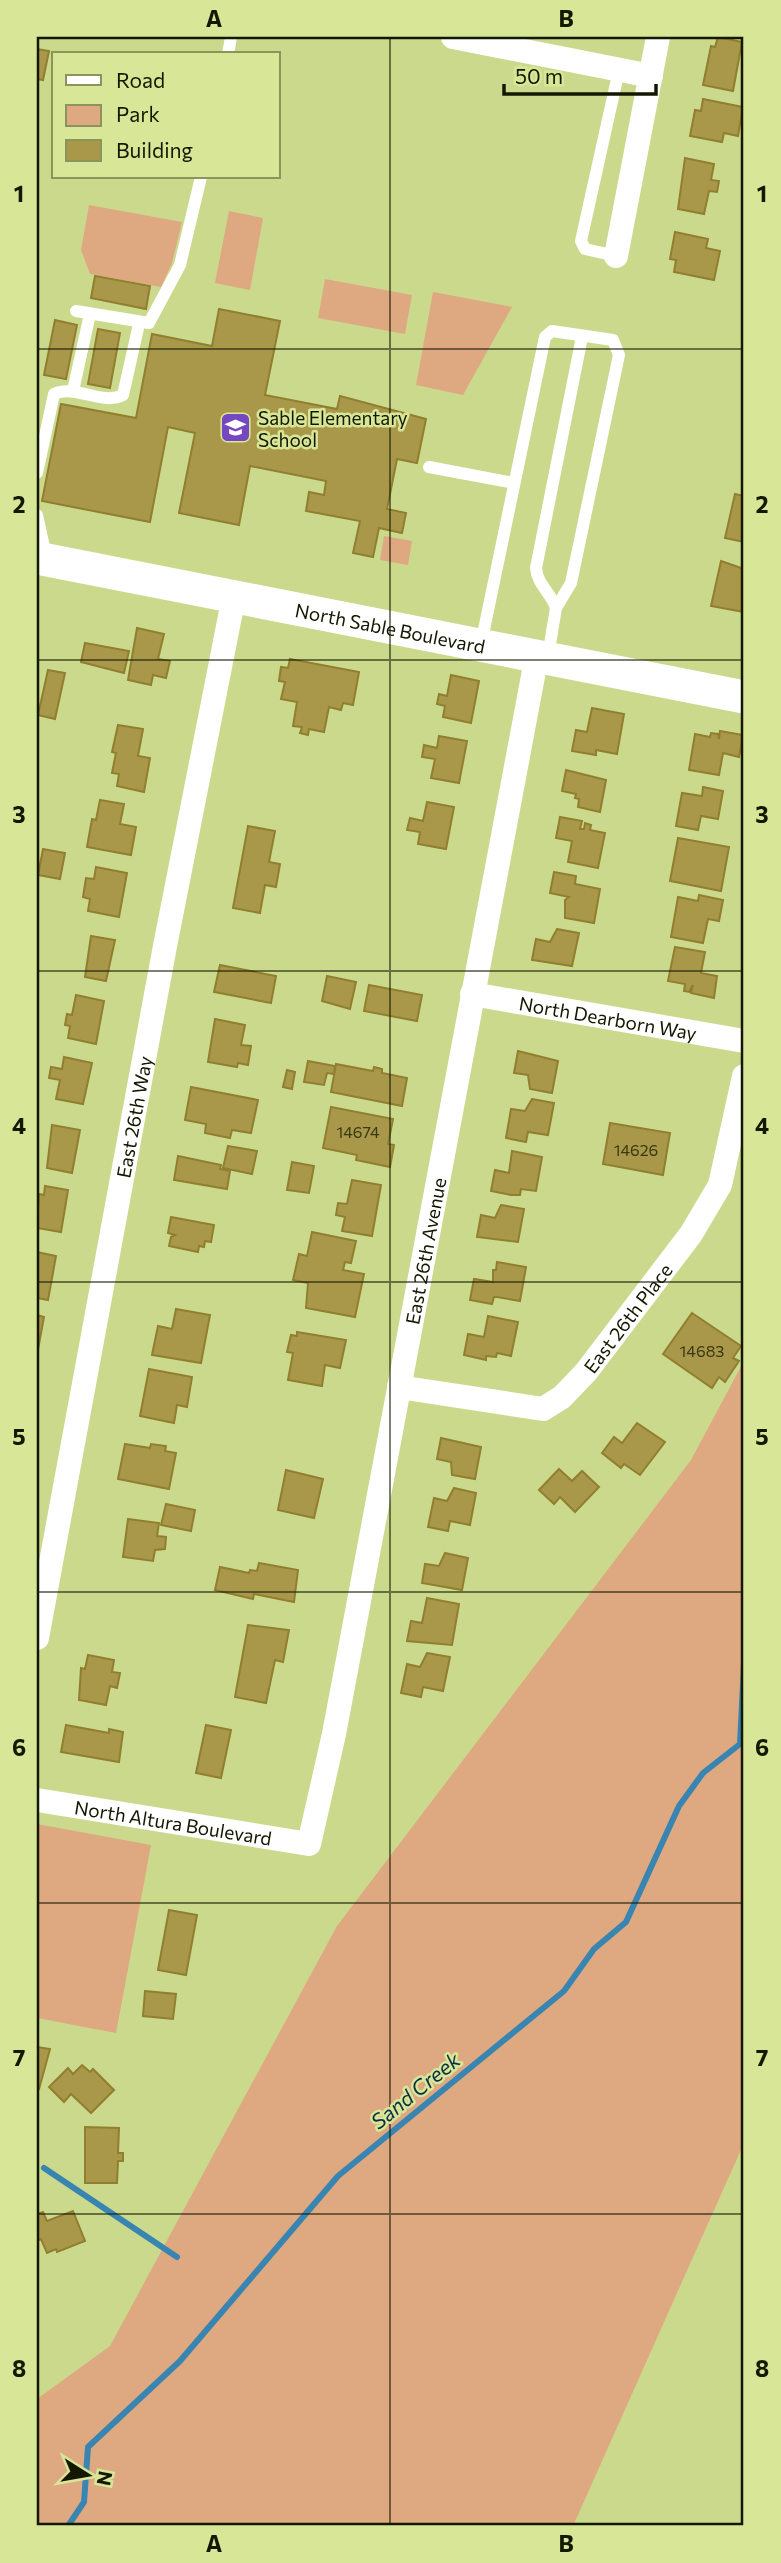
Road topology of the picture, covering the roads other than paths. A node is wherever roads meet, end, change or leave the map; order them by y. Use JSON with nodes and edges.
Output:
{"nodes":[{"id":1,"x":453,"y":37,"type":"edge"},
{"id":2,"x":658,"y":37,"type":"edge"},
{"id":3,"x":619,"y":70,"type":"junction"},
{"id":4,"x":651,"y":76,"type":"junction"},
{"id":5,"x":201,"y":178,"type":"edge"},
{"id":6,"x":617,"y":256,"type":"joint"},
{"id":7,"x":76,"y":311,"type":"dead end"},
{"id":8,"x":90,"y":314,"type":"junction"},
{"id":9,"x":139,"y":324,"type":"junction"},
{"id":10,"x":582,"y":337,"type":"junction"},
{"id":11,"x":73,"y":391,"type":"junction"},
{"id":12,"x":429,"y":467,"type":"dead end"},
{"id":13,"x":37,"y":473,"type":"edge"},
{"id":14,"x":514,"y":484,"type":"junction"},
{"id":15,"x":37,"y":515,"type":"edge"},
{"id":16,"x":42,"y":559,"type":"edge"},
{"id":17,"x":234,"y":596,"type":"junction"},
{"id":18,"x":556,"y":608,"type":"junction"},
{"id":19,"x":481,"y":644,"type":"junction"},
{"id":20,"x":543,"y":656,"type":"junction"},
{"id":21,"x":744,"y":697,"type":"edge"},
{"id":22,"x":472,"y":994,"type":"junction"},
{"id":23,"x":744,"y":1041,"type":"edge"},
{"id":24,"x":744,"y":1076,"type":"edge"},
{"id":25,"x":398,"y":1387,"type":"junction"},
{"id":26,"x":37,"y":1638,"type":"edge"},
{"id":27,"x":37,"y":1800,"type":"edge"},
{"id":28,"x":309,"y":1844,"type":"joint"}],
"edges":[{"from":1,"to":3,"type":"street"},
{"from":2,"to":4,"type":"street"},
{"from":3,"to":4,"type":"street"},
{"from":3,"to":6,"type":"lane"},
{"from":4,"to":6,"type":"street"},
{"from":5,"to":9,"type":"lane"},
{"from":7,"to":8,"type":"lane"},
{"from":8,"to":9,"type":"lane"},
{"from":8,"to":11,"type":"lane"},
{"from":9,"to":11,"type":"lane"},
{"from":10,"to":14,"type":"lane"},
{"from":10,"to":18,"type":"lane"},
{"from":10,"to":18,"type":"lane"},
{"from":11,"to":13,"type":"lane"},
{"from":12,"to":14,"type":"lane"},
{"from":14,"to":19,"type":"lane"},
{"from":15,"to":16,"type":"lane"},
{"from":16,"to":17,"type":"street","name":"North Sable Boulevard"},
{"from":17,"to":19,"type":"street","name":"North Sable Boulevard"},
{"from":17,"to":26,"type":"street","name":"East 26th Way"},
{"from":18,"to":20,"type":"lane"},
{"from":19,"to":20,"type":"street","name":"North Sable Boulevard"},
{"from":20,"to":21,"type":"street","name":"North Sable Boulevard"},
{"from":20,"to":22,"type":"street","name":"East 26th Avenue"},
{"from":22,"to":23,"type":"street","name":"North Dearborn Way"},
{"from":22,"to":25,"type":"street","name":"East 26th Avenue"},
{"from":24,"to":25,"type":"street","name":"East 26th Place"},
{"from":25,"to":28,"type":"street","name":"East 26th Avenue"},
{"from":27,"to":28,"type":"street","name":"North Altura Boulevard"}]}
